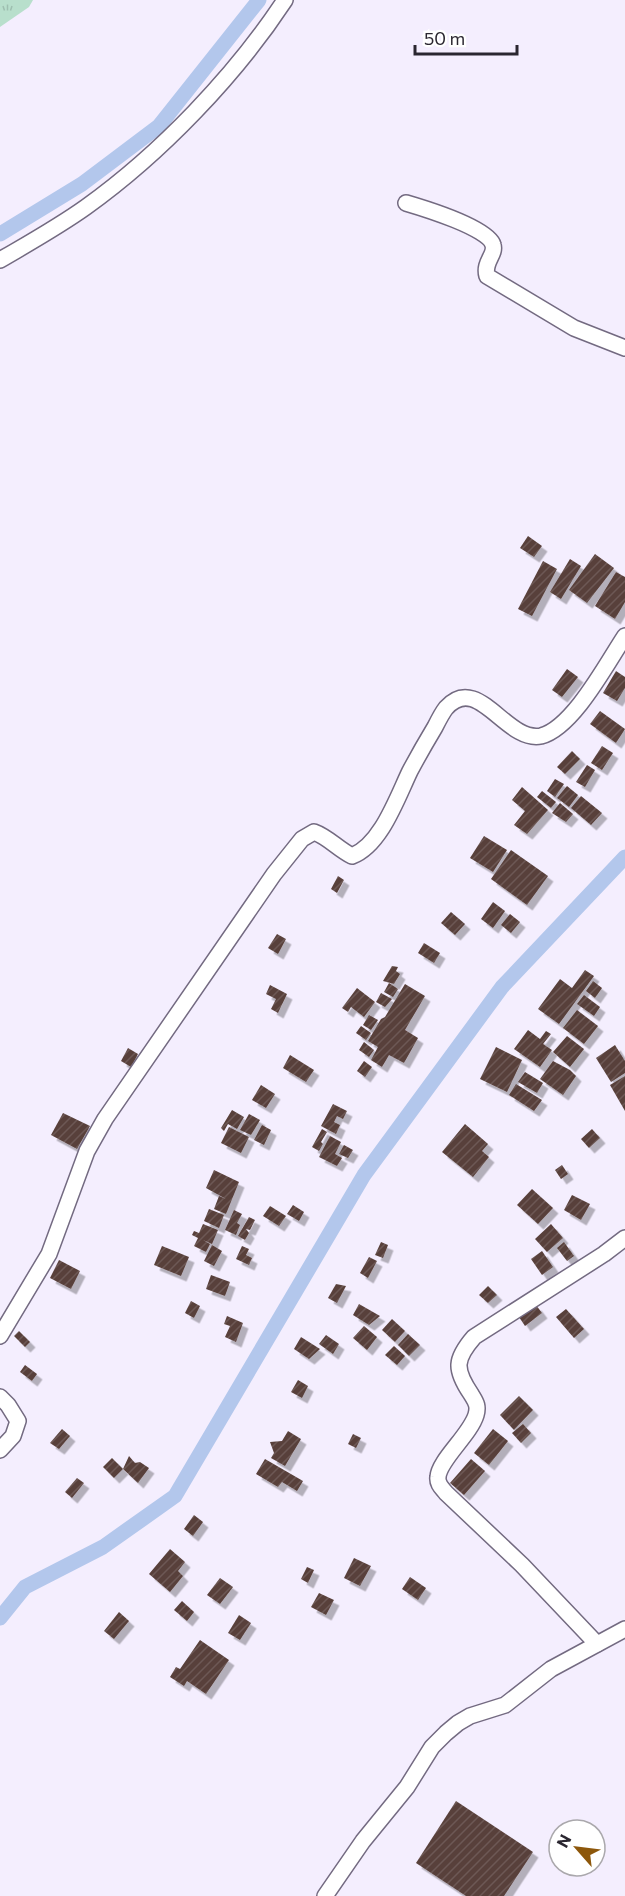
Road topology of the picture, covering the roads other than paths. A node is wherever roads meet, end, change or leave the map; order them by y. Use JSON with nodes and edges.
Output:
{"nodes":[{"id":1,"x":285,"y":0,"type":"edge"},
{"id":2,"x":406,"y":203,"type":"dead end"},
{"id":3,"x":0,"y":260,"type":"edge"},
{"id":4,"x":625,"y":348,"type":"edge"},
{"id":5,"x":625,"y":636,"type":"edge"},
{"id":6,"x":625,"y":1238,"type":"edge"},
{"id":7,"x":0,"y":1336,"type":"edge"},
{"id":8,"x":0,"y":1397,"type":"edge"},
{"id":9,"x":0,"y":1450,"type":"edge"},
{"id":10,"x":625,"y":1629,"type":"edge"},
{"id":11,"x":597,"y":1644,"type":"junction"},
{"id":12,"x":325,"y":1896,"type":"edge"}],
"edges":[{"from":1,"to":3,"type":"street"},
{"from":2,"to":4,"type":"street"},
{"from":5,"to":7,"type":"street"},
{"from":6,"to":11,"type":"street"},
{"from":8,"to":9,"type":"street"},
{"from":10,"to":11,"type":"street"},
{"from":11,"to":12,"type":"street"}]}
